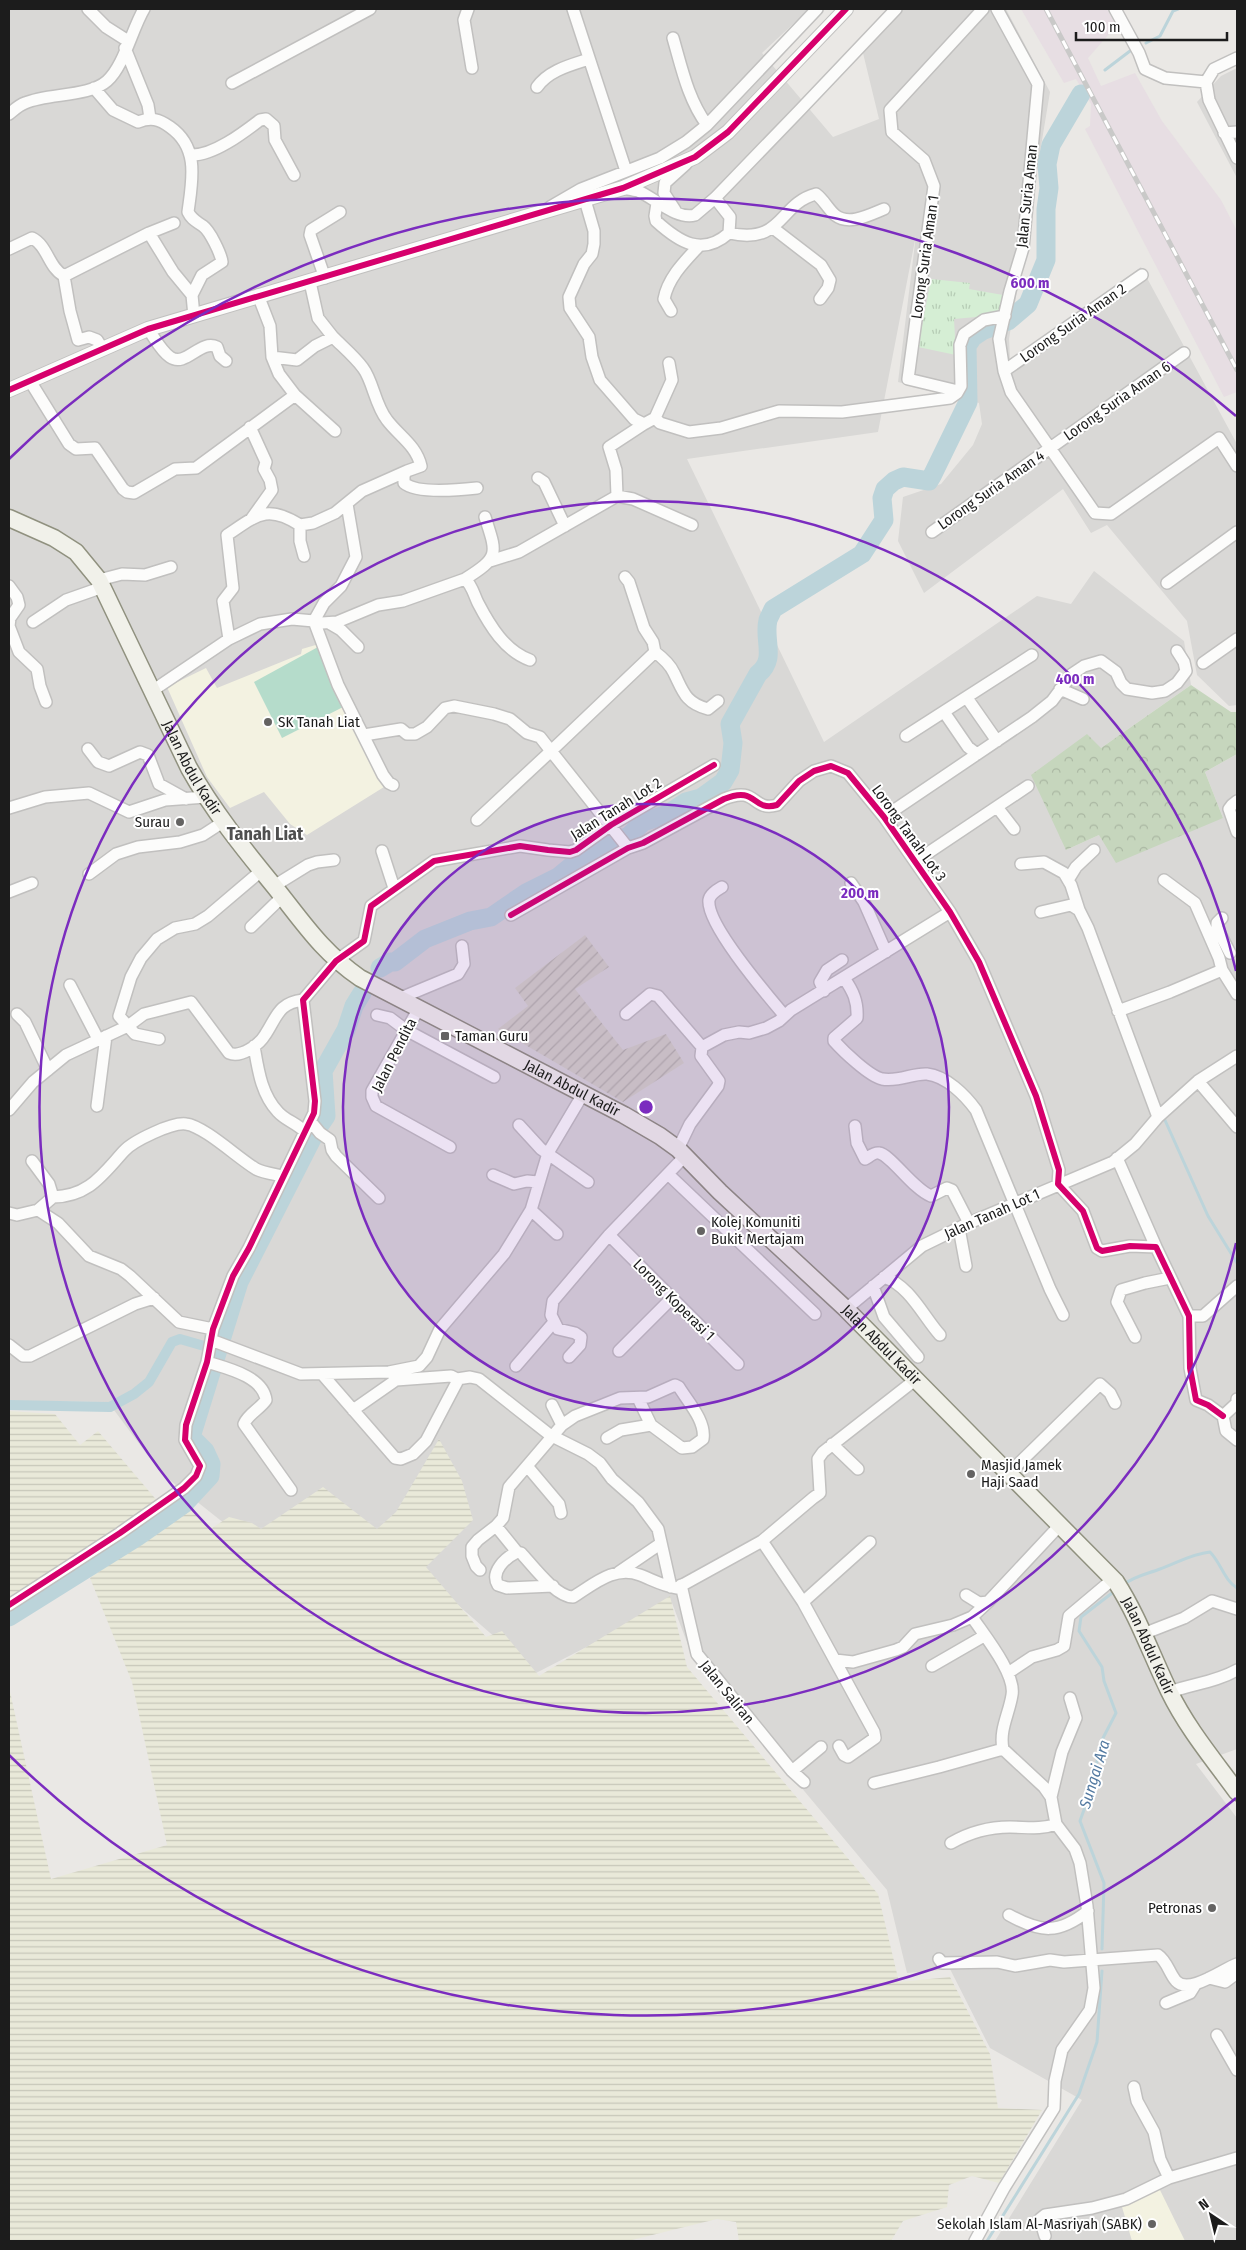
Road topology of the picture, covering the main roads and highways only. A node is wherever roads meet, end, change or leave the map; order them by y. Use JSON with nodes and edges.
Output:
{"nodes":[{"id":1,"x":9,"y":518,"type":"edge"},
{"id":2,"x":1237,"y":1792,"type":"edge"}],
"edges":[{"from":1,"to":2,"type":"main road","name":"Jalan Abdul Kadir"}]}
